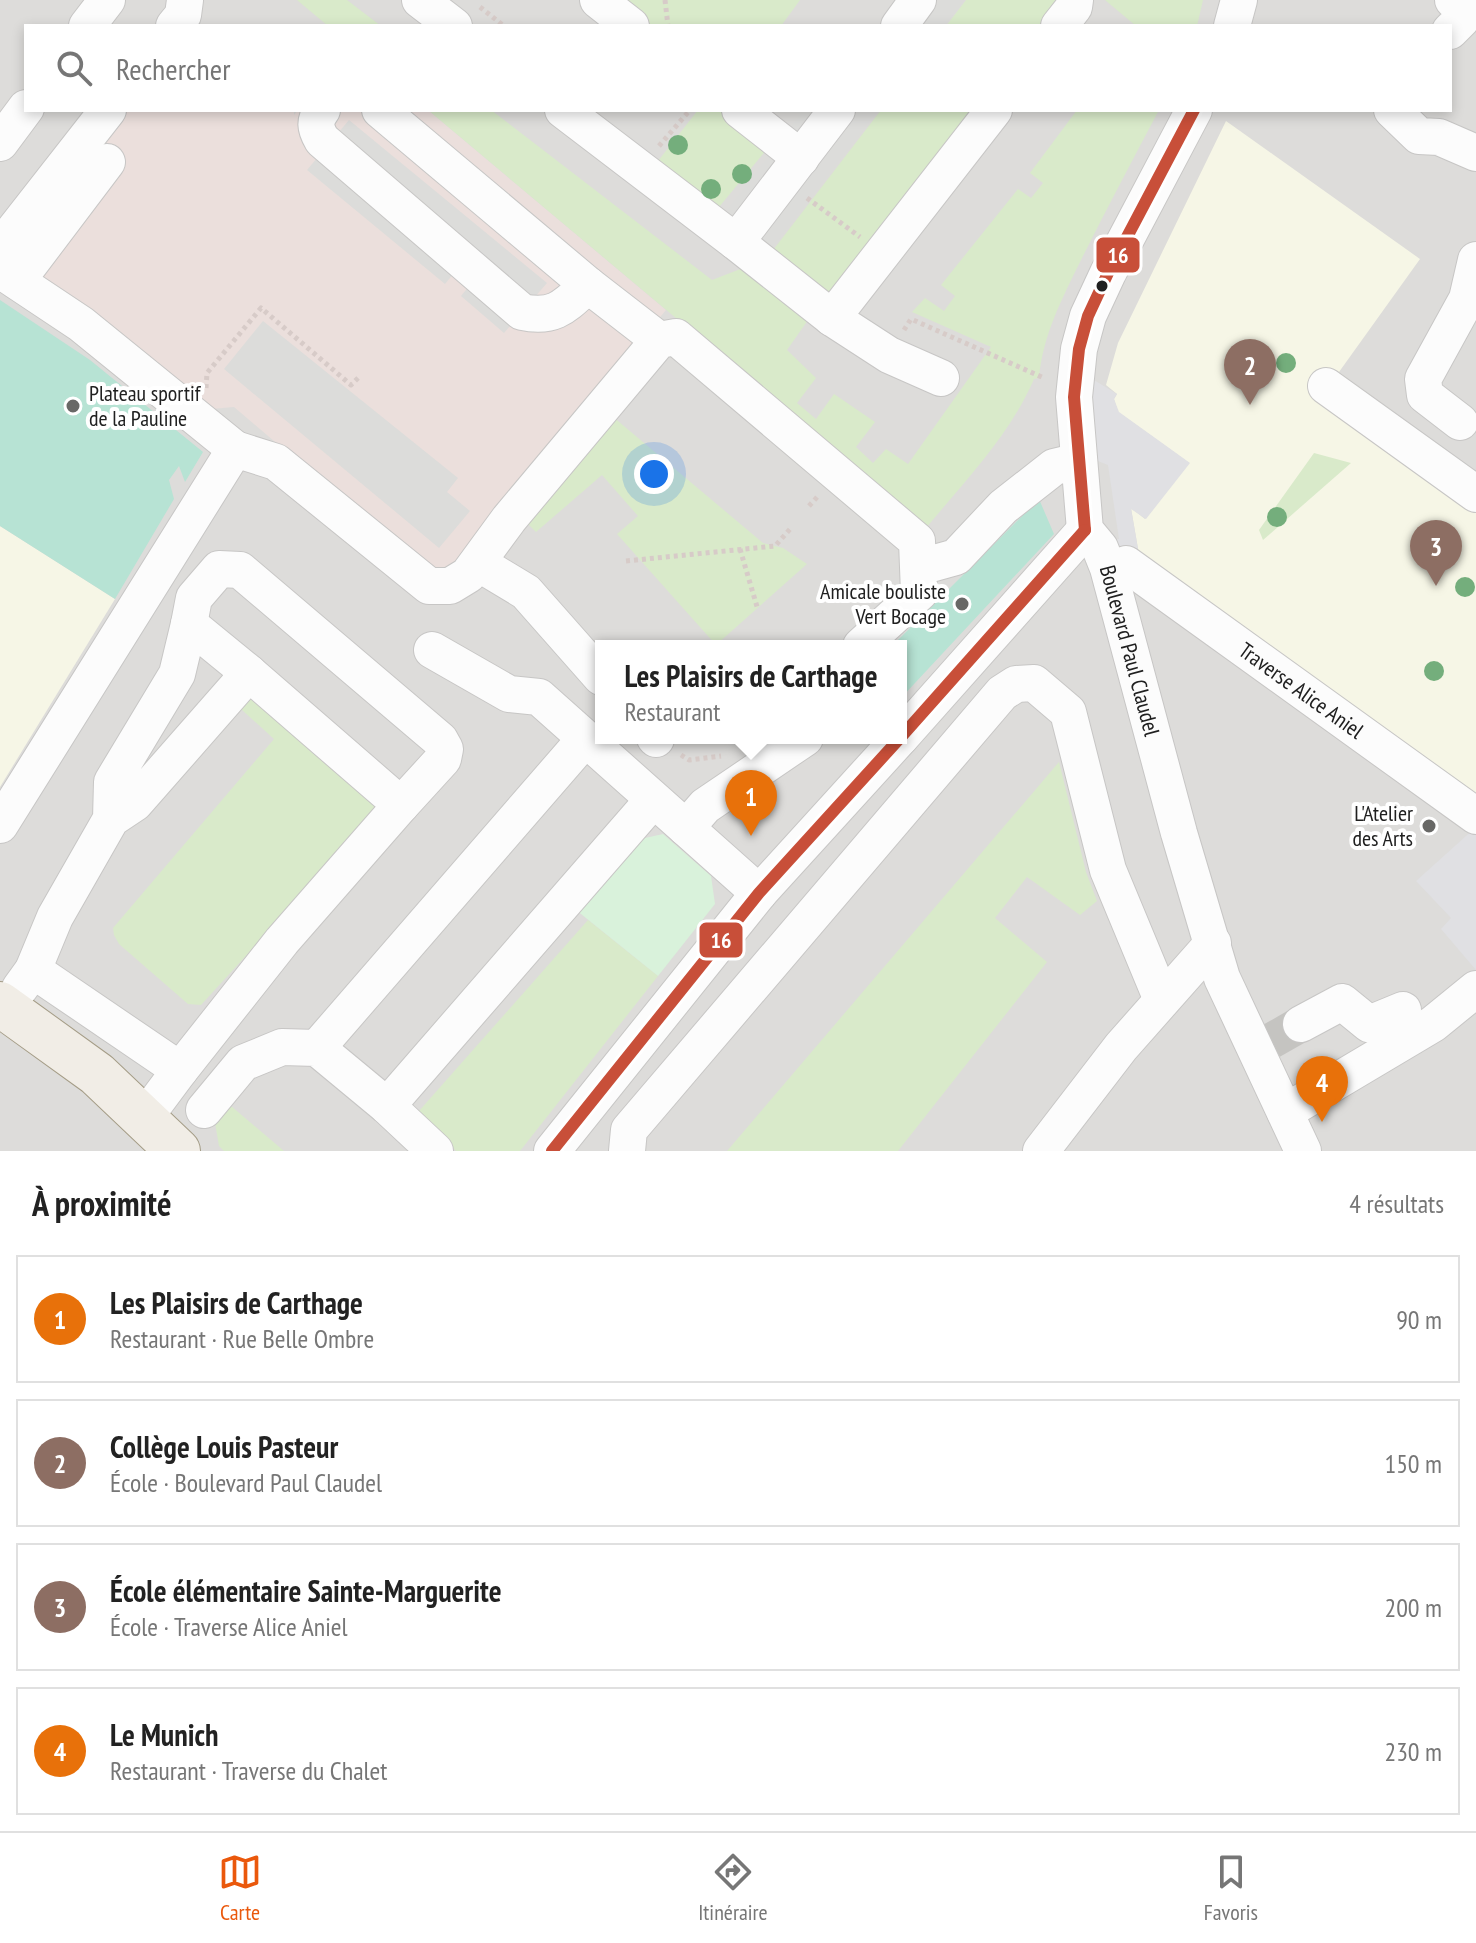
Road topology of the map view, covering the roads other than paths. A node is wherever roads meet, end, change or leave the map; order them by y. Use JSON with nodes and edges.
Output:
{"nodes":[{"id":1,"x":107,"y":0,"type":"edge"},
{"id":2,"x":185,"y":0,"type":"edge"},
{"id":3,"x":420,"y":0,"type":"edge"},
{"id":4,"x":598,"y":0,"type":"edge"},
{"id":5,"x":918,"y":0,"type":"edge"},
{"id":6,"x":1075,"y":0,"type":"edge"},
{"id":7,"x":1239,"y":0,"type":"edge"},
{"id":8,"x":1453,"y":0,"type":"edge"},
{"id":9,"x":89,"y":24,"type":"edge"},
{"id":10,"x":176,"y":24,"type":"edge"},
{"id":11,"x":451,"y":24,"type":"edge"},
{"id":12,"x":628,"y":24,"type":"edge"},
{"id":13,"x":900,"y":24,"type":"edge"},
{"id":14,"x":1061,"y":24,"type":"edge"},
{"id":15,"x":1233,"y":24,"type":"edge"},
{"id":16,"x":1452,"y":29,"type":"edge"},
{"id":17,"x":24,"y":111,"type":"edge"},
{"id":18,"x":106,"y":112,"type":"edge"},
{"id":19,"x":320,"y":112,"type":"edge"},
{"id":20,"x":382,"y":112,"type":"edge"},
{"id":21,"x":566,"y":112,"type":"edge"},
{"id":22,"x":742,"y":112,"type":"edge"},
{"id":23,"x":835,"y":112,"type":"edge"},
{"id":24,"x":992,"y":112,"type":"edge"},
{"id":25,"x":1193,"y":112,"type":"edge"},
{"id":26,"x":1394,"y":112,"type":"edge"},
{"id":27,"x":0,"y":143,"type":"edge"},
{"id":28,"x":1476,"y":153,"type":"edge"},
{"id":29,"x":107,"y":162,"type":"dead end"},
{"id":30,"x":792,"y":169,"type":"junction"},
{"id":31,"x":736,"y":242,"type":"junction"},
{"id":32,"x":0,"y":248,"type":"edge"},
{"id":33,"x":1476,"y":260,"type":"edge"},
{"id":34,"x":8,"y":276,"type":"edge"},
{"id":35,"x":588,"y":285,"type":"junction"},
{"id":36,"x":832,"y":318,"type":"junction"},
{"id":37,"x":659,"y":340,"type":"junction"},
{"id":38,"x":941,"y":378,"type":"dead end"},
{"id":39,"x":1326,"y":386,"type":"dead end"},
{"id":40,"x":1460,"y":422,"type":"dead end"},
{"id":41,"x":235,"y":449,"type":"junction"},
{"id":42,"x":1079,"y":461,"type":"junction"},
{"id":43,"x":1476,"y":494,"type":"edge"},
{"id":44,"x":1085,"y":530,"type":"junction"},
{"id":45,"x":478,"y":563,"type":"junction"},
{"id":46,"x":1126,"y":564,"type":"dead end"},
{"id":47,"x":920,"y":567,"type":"junction"},
{"id":48,"x":189,"y":624,"type":"junction"},
{"id":49,"x":868,"y":640,"type":"edge"},
{"id":50,"x":432,"y":650,"type":"dead end"},
{"id":51,"x":595,"y":670,"type":"edge"},
{"id":52,"x":249,"y":673,"type":"junction"},
{"id":53,"x":907,"y":731,"type":"edge"},
{"id":54,"x":585,"y":739,"type":"junction"},
{"id":55,"x":796,"y":744,"type":"edge"},
{"id":56,"x":896,"y":744,"type":"edge"},
{"id":57,"x":653,"y":800,"type":"junction"},
{"id":58,"x":401,"y":805,"type":"junction"},
{"id":59,"x":1476,"y":816,"type":"edge"},
{"id":60,"x":111,"y":819,"type":"junction"},
{"id":61,"x":0,"y":825,"type":"edge"},
{"id":62,"x":686,"y":828,"type":"junction"},
{"id":63,"x":759,"y":893,"type":"junction"},
{"id":64,"x":1213,"y":943,"type":"junction"},
{"id":65,"x":33,"y":970,"type":"junction"},
{"id":66,"x":1476,"y":989,"type":"edge"},
{"id":67,"x":1162,"y":1000,"type":"junction"},
{"id":68,"x":3,"y":1005,"type":"edge"},
{"id":69,"x":1403,"y":1010,"type":"dead end"},
{"id":70,"x":1276,"y":1038,"type":"junction"},
{"id":71,"x":317,"y":1048,"type":"junction"},
{"id":72,"x":180,"y":1070,"type":"junction"},
{"id":73,"x":387,"y":1106,"type":"junction"},
{"id":74,"x":204,"y":1110,"type":"dead end"},
{"id":75,"x":1285,"y":1112,"type":"junction"},
{"id":76,"x":145,"y":1117,"type":"junction"},
{"id":77,"x":178,"y":1151,"type":"edge"},
{"id":78,"x":435,"y":1151,"type":"edge"},
{"id":79,"x":552,"y":1151,"type":"edge"},
{"id":80,"x":627,"y":1151,"type":"edge"},
{"id":81,"x":1041,"y":1151,"type":"edge"},
{"id":82,"x":1303,"y":1151,"type":"edge"}],
"edges":[{"from":1,"to":9,"type":"street"},
{"from":2,"to":10,"type":"street"},
{"from":3,"to":11,"type":"street"},
{"from":4,"to":12,"type":"street"},
{"from":5,"to":13,"type":"street"},
{"from":6,"to":14,"type":"street"},
{"from":7,"to":15,"type":"street"},
{"from":8,"to":16,"type":"street"},
{"from":17,"to":27,"type":"street"},
{"from":18,"to":32,"type":"street"},
{"from":19,"to":35,"type":"street"},
{"from":20,"to":35,"type":"street"},
{"from":21,"to":31,"type":"street"},
{"from":22,"to":30,"type":"street"},
{"from":23,"to":30,"type":"street"},
{"from":24,"to":36,"type":"street"},
{"from":25,"to":42,"type":"street","name":"Boulevard Paul Claudel"},
{"from":26,"to":28,"type":"street"},
{"from":29,"to":34,"type":"street"},
{"from":30,"to":31,"type":"street"},
{"from":31,"to":36,"type":"street"},
{"from":33,"to":40,"type":"street"},
{"from":34,"to":41,"type":"street"},
{"from":35,"to":37,"type":"street"},
{"from":36,"to":38,"type":"street"},
{"from":37,"to":45,"type":"street"},
{"from":37,"to":47,"type":"street"},
{"from":39,"to":43,"type":"street"},
{"from":41,"to":45,"type":"street"},
{"from":41,"to":61,"type":"street"},
{"from":42,"to":44,"type":"street","name":"Boulevard Paul Claudel"},
{"from":42,"to":47,"type":"street"},
{"from":44,"to":53,"type":"street"},
{"from":44,"to":64,"type":"street","name":"Boulevard Paul Claudel"},
{"from":45,"to":51,"type":"street"},
{"from":46,"to":59,"type":"street","name":"Traverse Alice Aniel"},
{"from":47,"to":49,"type":"street"},
{"from":48,"to":52,"type":"street"},
{"from":48,"to":58,"type":"street"},
{"from":48,"to":60,"type":"street"},
{"from":50,"to":54,"type":"street"},
{"from":52,"to":58,"type":"street"},
{"from":52,"to":60,"type":"street"},
{"from":54,"to":57,"type":"street"},
{"from":54,"to":71,"type":"street"},
{"from":55,"to":62,"type":"street"},
{"from":56,"to":63,"type":"street"},
{"from":57,"to":62,"type":"street"},
{"from":57,"to":73,"type":"street"},
{"from":58,"to":72,"type":"street"},
{"from":60,"to":65,"type":"street"},
{"from":62,"to":63,"type":"street"},
{"from":63,"to":79,"type":"street"},
{"from":64,"to":67,"type":"street"},
{"from":64,"to":70,"type":"street","name":"Boulevard Paul Claudel"},
{"from":65,"to":68,"type":"street"},
{"from":65,"to":72,"type":"street"},
{"from":66,"to":75,"type":"street"},
{"from":67,"to":80,"type":"street"},
{"from":67,"to":81,"type":"street"},
{"from":68,"to":76,"type":"main road"},
{"from":69,"to":70,"type":"street"},
{"from":70,"to":75,"type":"street","name":"Boulevard Paul Claudel"},
{"from":71,"to":73,"type":"street"},
{"from":71,"to":74,"type":"street"},
{"from":72,"to":76,"type":"street"},
{"from":73,"to":78,"type":"street"},
{"from":75,"to":82,"type":"street","name":"Boulevard Paul Claudel"},
{"from":76,"to":77,"type":"main road"}]}
